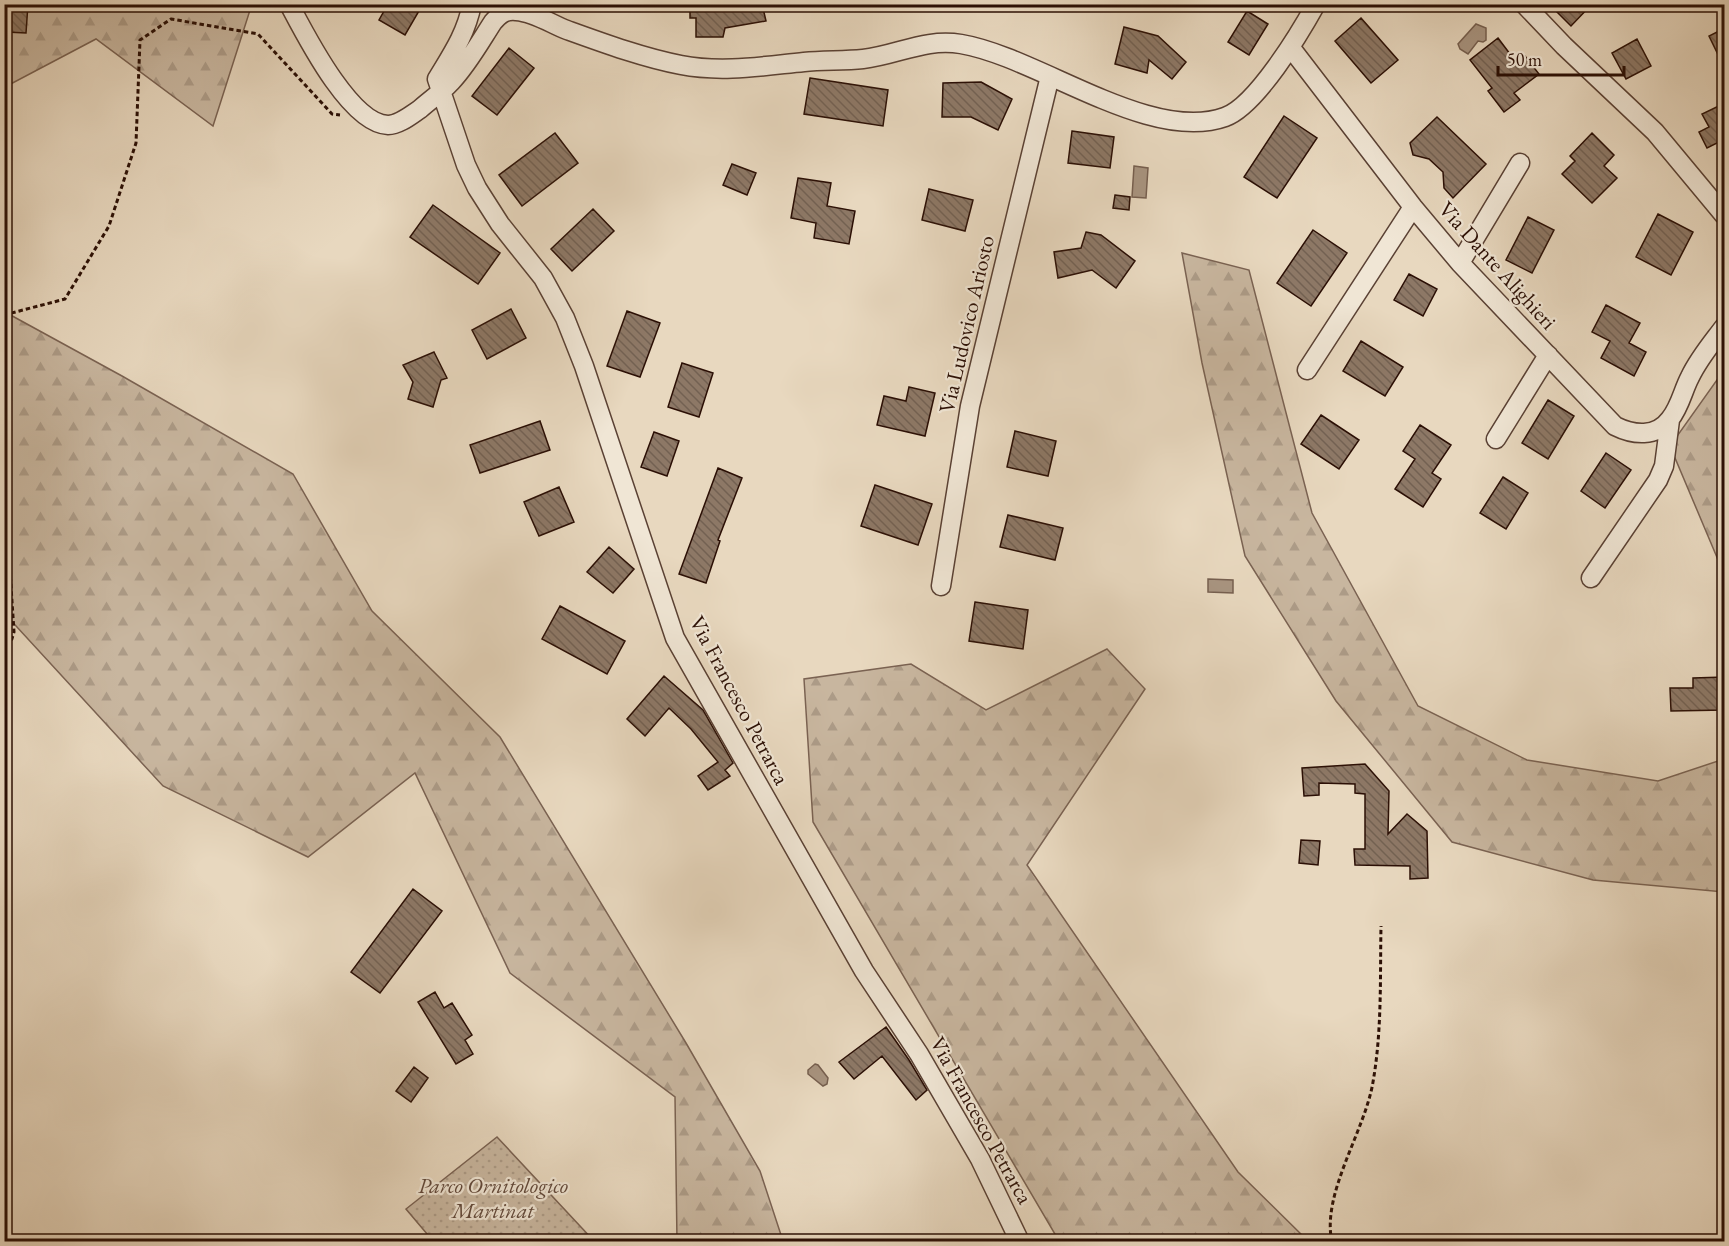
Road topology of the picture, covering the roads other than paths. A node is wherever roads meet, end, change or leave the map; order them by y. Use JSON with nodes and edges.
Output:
{"nodes":[{"id":1,"x":289,"y":4,"type":"edge"},
{"id":2,"x":472,"y":4,"type":"edge"},
{"id":3,"x":1316,"y":4,"type":"edge"},
{"id":4,"x":1524,"y":4,"type":"edge"},
{"id":5,"x":1291,"y":48,"type":"junction"},
{"id":6,"x":1050,"y":76,"type":"junction"},
{"id":7,"x":441,"y":92,"type":"junction"},
{"id":8,"x":1520,"y":163,"type":"dead end"},
{"id":9,"x":1413,"y":207,"type":"junction"},
{"id":10,"x":1725,"y":215,"type":"edge"},
{"id":11,"x":1460,"y":263,"type":"junction"},
{"id":12,"x":1725,"y":327,"type":"edge"},
{"id":13,"x":1548,"y":356,"type":"junction"},
{"id":14,"x":1307,"y":370,"type":"dead end"},
{"id":15,"x":1670,"y":420,"type":"junction"},
{"id":16,"x":1496,"y":439,"type":"dead end"},
{"id":17,"x":1591,"y":578,"type":"dead end"},
{"id":18,"x":941,"y":586,"type":"dead end"},
{"id":19,"x":1020,"y":1242,"type":"edge"}],
"edges":[{"from":1,"to":7,"type":"street"},
{"from":2,"to":7,"type":"street"},
{"from":3,"to":5,"type":"street"},
{"from":4,"to":10,"type":"street"},
{"from":5,"to":6,"type":"street"},
{"from":5,"to":9,"type":"street","name":"Via Dante Alighieri"},
{"from":6,"to":7,"type":"street"},
{"from":6,"to":18,"type":"street","name":"Via Ludovico Ariosto"},
{"from":7,"to":19,"type":"street","name":"Via Francesco Petrarca"},
{"from":8,"to":11,"type":"street"},
{"from":9,"to":11,"type":"street","name":"Via Dante Alighieri"},
{"from":9,"to":14,"type":"street","name":"Via Dante Alighieri"},
{"from":11,"to":13,"type":"street","name":"Via Dante Alighieri"},
{"from":12,"to":15,"type":"street"},
{"from":13,"to":15,"type":"street","name":"Via Dante Alighieri"},
{"from":13,"to":16,"type":"street","name":"Via Dante Alighieri"},
{"from":15,"to":17,"type":"street"}]}
